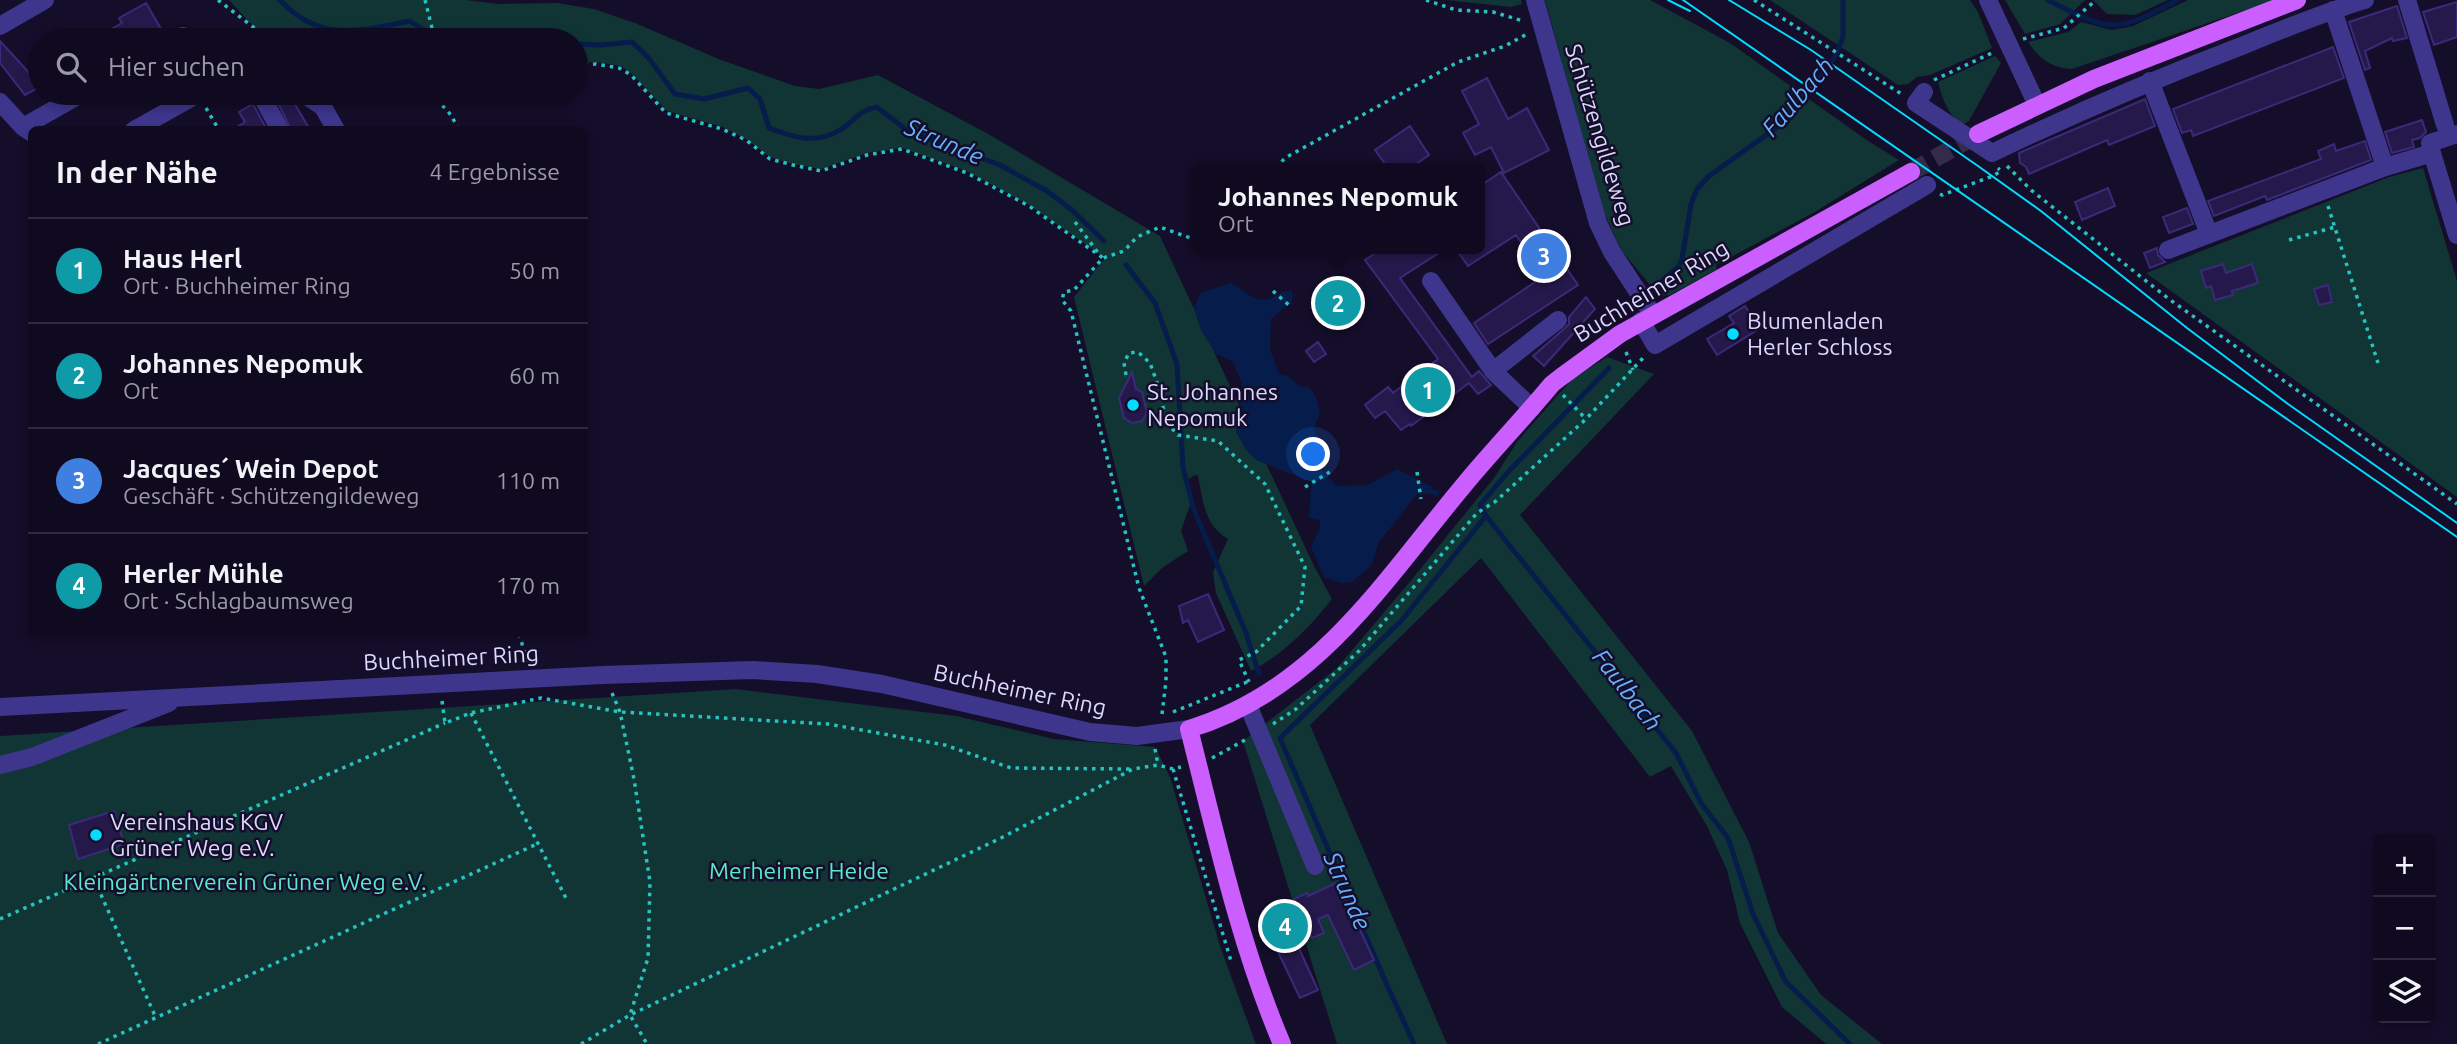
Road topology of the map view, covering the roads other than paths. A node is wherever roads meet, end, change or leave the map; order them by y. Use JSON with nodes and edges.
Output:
{"nodes":[{"id":1,"x":45,"y":0,"type":"edge"},
{"id":2,"x":1535,"y":0,"type":"edge"},
{"id":3,"x":1988,"y":0,"type":"edge"},
{"id":4,"x":2297,"y":0,"type":"edge"},
{"id":5,"x":2365,"y":0,"type":"edge"},
{"id":6,"x":2407,"y":0,"type":"edge"},
{"id":7,"x":2333,"y":10,"type":"junction"},
{"id":8,"x":0,"y":26,"type":"edge"},
{"id":9,"x":2150,"y":81,"type":"junction"},
{"id":10,"x":1920,"y":98,"type":"road end"},
{"id":11,"x":0,"y":102,"type":"edge"},
{"id":12,"x":65,"y":105,"type":"edge"},
{"id":13,"x":178,"y":105,"type":"edge"},
{"id":14,"x":266,"y":105,"type":"edge"},
{"id":15,"x":320,"y":105,"type":"edge"},
{"id":16,"x":2037,"y":105,"type":"junction"},
{"id":17,"x":33,"y":126,"type":"edge"},
{"id":18,"x":141,"y":126,"type":"edge"},
{"id":19,"x":278,"y":126,"type":"edge"},
{"id":20,"x":334,"y":126,"type":"edge"},
{"id":21,"x":2451,"y":129,"type":"edge"},
{"id":22,"x":27,"y":130,"type":"edge"},
{"id":23,"x":1978,"y":134,"type":"tunnel mouth"},
{"id":24,"x":2431,"y":153,"type":"junction"},
{"id":25,"x":2385,"y":167,"type":"junction"},
{"id":26,"x":1911,"y":172,"type":"tunnel mouth"},
{"id":27,"x":2449,"y":181,"type":"edge"},
{"id":28,"x":1927,"y":185,"type":"tunnel mouth"},
{"id":29,"x":2209,"y":234,"type":"junction"},
{"id":30,"x":2457,"y":235,"type":"edge"},
{"id":31,"x":2168,"y":250,"type":"dead end"},
{"id":32,"x":1431,"y":281,"type":"dead end"},
{"id":33,"x":1647,"y":318,"type":"junction"},
{"id":34,"x":1558,"y":320,"type":"dead end"},
{"id":35,"x":1493,"y":371,"type":"junction"},
{"id":36,"x":1532,"y":408,"type":"junction"},
{"id":37,"x":189,"y":696,"type":"junction"},
{"id":38,"x":1248,"y":705,"type":"junction"},
{"id":39,"x":0,"y":707,"type":"edge"},
{"id":40,"x":1188,"y":729,"type":"junction"},
{"id":41,"x":0,"y":765,"type":"edge"},
{"id":42,"x":1315,"y":866,"type":"dead end"},
{"id":43,"x":1282,"y":1044,"type":"edge"}],
"edges":[{"from":1,"to":8,"type":"street"},
{"from":2,"to":33,"type":"street","name":"Schützengildeweg"},
{"from":3,"to":16,"type":"street"},
{"from":4,"to":16,"type":"main road"},
{"from":5,"to":7,"type":"street"},
{"from":6,"to":21,"type":"street"},
{"from":7,"to":9,"type":"street"},
{"from":7,"to":25,"type":"street"},
{"from":9,"to":10,"type":"street"},
{"from":9,"to":29,"type":"street"},
{"from":11,"to":22,"type":"street"},
{"from":12,"to":17,"type":"street"},
{"from":13,"to":18,"type":"street"},
{"from":14,"to":19,"type":"street"},
{"from":15,"to":20,"type":"street"},
{"from":16,"to":23,"type":"main road"},
{"from":21,"to":24,"type":"street"},
{"from":24,"to":25,"type":"street"},
{"from":24,"to":27,"type":"street"},
{"from":25,"to":29,"type":"street"},
{"from":26,"to":33,"type":"main road","name":"Buchheimer Ring"},
{"from":27,"to":30,"type":"street"},
{"from":28,"to":33,"type":"street","name":"Schützengildeweg"},
{"from":29,"to":31,"type":"street"},
{"from":32,"to":35,"type":"street"},
{"from":33,"to":36,"type":"main road","name":"Buchheimer Ring"},
{"from":34,"to":35,"type":"street"},
{"from":35,"to":36,"type":"street"},
{"from":36,"to":38,"type":"main road","name":"Buchheimer Ring"},
{"from":37,"to":39,"type":"street","name":"Buchheimer Ring"},
{"from":37,"to":40,"type":"street","name":"Buchheimer Ring"},
{"from":37,"to":41,"type":"street"},
{"from":38,"to":40,"type":"main road","name":"Buchheimer Ring"},
{"from":38,"to":42,"type":"street"},
{"from":40,"to":43,"type":"main road"}]}
